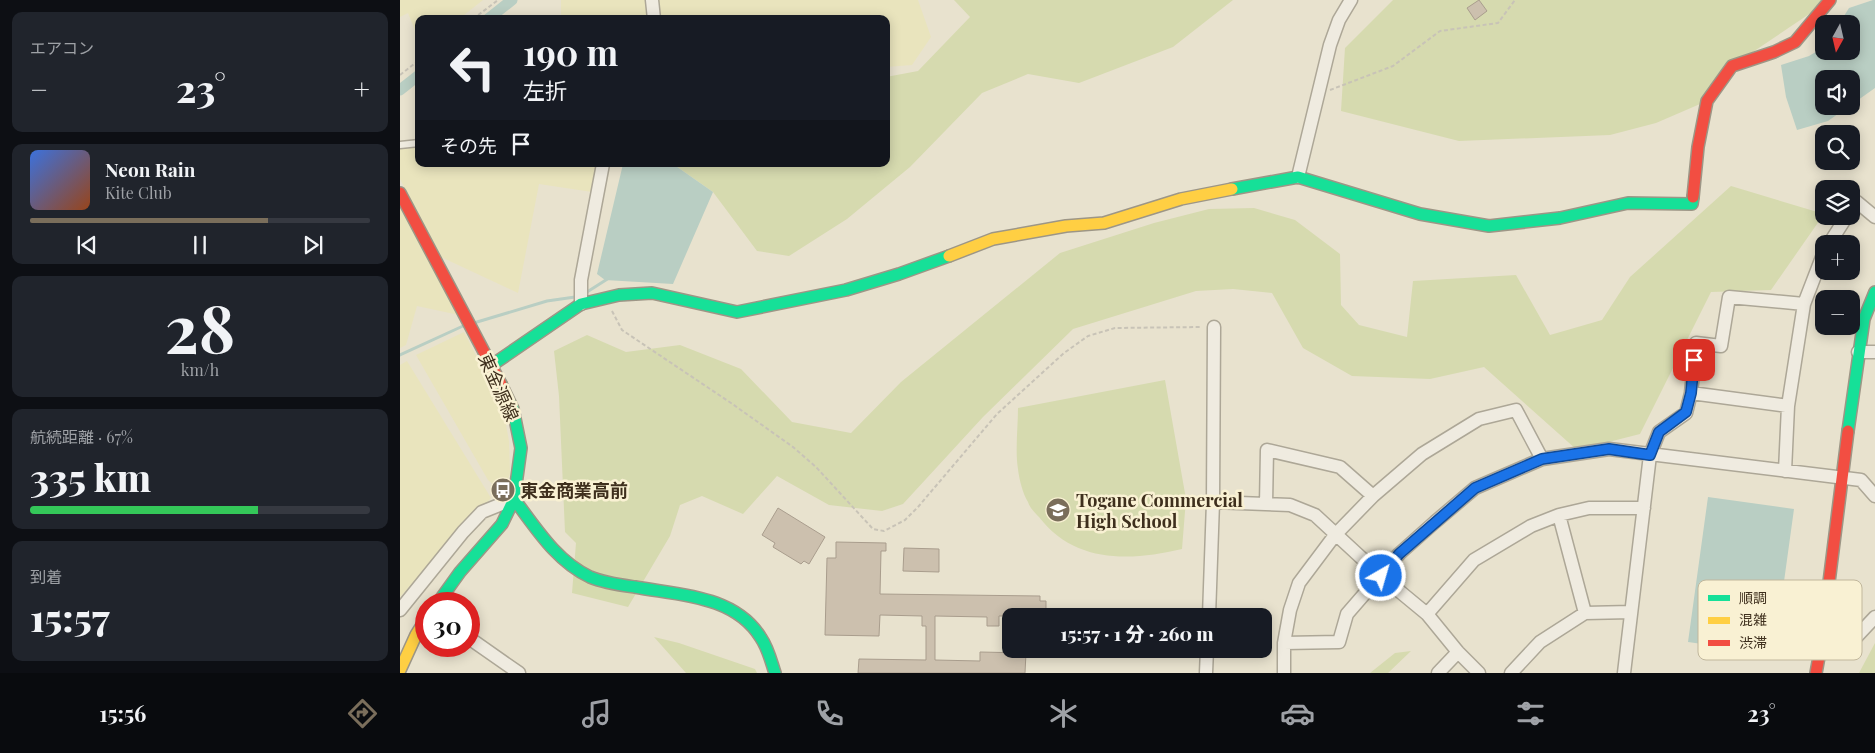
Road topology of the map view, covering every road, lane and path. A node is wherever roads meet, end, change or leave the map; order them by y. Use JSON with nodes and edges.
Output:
{"nodes":[{"id":1,"x":498,"y":0,"type":"edge"},
{"id":2,"x":652,"y":0,"type":"edge"},
{"id":3,"x":1351,"y":0,"type":"edge"},
{"id":4,"x":1515,"y":0,"type":"edge"},
{"id":5,"x":1830,"y":0,"type":"edge"},
{"id":6,"x":478,"y":15,"type":"edge"},
{"id":7,"x":654,"y":15,"type":"edge"},
{"id":8,"x":415,"y":63,"type":"edge"},
{"id":9,"x":400,"y":75,"type":"edge"},
{"id":10,"x":1319,"y":94,"type":"junction"},
{"id":11,"x":415,"y":143,"type":"edge"},
{"id":12,"x":400,"y":145,"type":"edge"},
{"id":13,"x":602,"y":167,"type":"edge"},
{"id":14,"x":1298,"y":178,"type":"junction"},
{"id":15,"x":400,"y":192,"type":"edge"},
{"id":16,"x":1860,"y":204,"type":"edge"},
{"id":17,"x":1875,"y":217,"type":"edge"},
{"id":18,"x":1815,"y":275,"type":"edge"},
{"id":19,"x":1875,"y":292,"type":"edge"},
{"id":20,"x":605,"y":299,"type":"junction"},
{"id":21,"x":581,"y":304,"type":"junction"},
{"id":22,"x":1804,"y":304,"type":"junction"},
{"id":23,"x":1214,"y":327,"type":"joint"},
{"id":24,"x":1858,"y":352,"type":"junction"},
{"id":25,"x":1875,"y":352,"type":"edge"},
{"id":26,"x":492,"y":366,"type":"junction"},
{"id":27,"x":1691,"y":393,"type":"junction"},
{"id":28,"x":1788,"y":406,"type":"junction"},
{"id":29,"x":1650,"y":455,"type":"junction"},
{"id":30,"x":1542,"y":459,"type":"junction"},
{"id":31,"x":1785,"y":471,"type":"junction"},
{"id":32,"x":1841,"y":478,"type":"junction"},
{"id":33,"x":1373,"y":496,"type":"junction"},
{"id":34,"x":1875,"y":496,"type":"edge"},
{"id":35,"x":514,"y":499,"type":"junction"},
{"id":36,"x":1213,"y":502,"type":"junction"},
{"id":37,"x":1266,"y":504,"type":"junction"},
{"id":38,"x":1644,"y":508,"type":"junction"},
{"id":39,"x":1559,"y":515,"type":"junction"},
{"id":40,"x":1335,"y":535,"type":"junction"},
{"id":41,"x":1381,"y":576,"type":"junction"},
{"id":42,"x":1829,"y":580,"type":"edge"},
{"id":43,"x":446,"y":592,"type":"edge"},
{"id":44,"x":1208,"y":608,"type":"edge"},
{"id":45,"x":400,"y":610,"type":"edge"},
{"id":46,"x":1631,"y":612,"type":"junction"},
{"id":47,"x":1585,"y":613,"type":"junction"},
{"id":48,"x":1427,"y":614,"type":"junction"},
{"id":49,"x":1875,"y":617,"type":"edge"},
{"id":50,"x":1862,"y":631,"type":"edge"},
{"id":51,"x":415,"y":637,"type":"edge"},
{"id":52,"x":1284,"y":643,"type":"junction"},
{"id":53,"x":480,"y":646,"type":"edge"},
{"id":54,"x":1458,"y":652,"type":"junction"},
{"id":55,"x":1207,"y":658,"type":"edge"},
{"id":56,"x":1818,"y":660,"type":"edge"},
{"id":57,"x":400,"y":670,"type":"edge"},
{"id":58,"x":520,"y":673,"type":"edge"},
{"id":59,"x":776,"y":673,"type":"edge"},
{"id":60,"x":1206,"y":673,"type":"edge"},
{"id":61,"x":1284,"y":673,"type":"edge"},
{"id":62,"x":1438,"y":673,"type":"edge"},
{"id":63,"x":1478,"y":673,"type":"edge"},
{"id":64,"x":1511,"y":673,"type":"edge"},
{"id":65,"x":1624,"y":673,"type":"edge"},
{"id":66,"x":1816,"y":673,"type":"edge"}],
"edges":[{"from":1,"to":6,"type":"path"},
{"from":2,"to":7,"type":"street"},
{"from":3,"to":10,"type":"street"},
{"from":4,"to":10,"type":"path"},
{"from":5,"to":14,"type":"street"},
{"from":8,"to":9,"type":"path"},
{"from":10,"to":14,"type":"street"},
{"from":11,"to":12,"type":"lane"},
{"from":13,"to":21,"type":"street"},
{"from":14,"to":20,"type":"street"},
{"from":15,"to":26,"type":"street","name":"東金源線"},
{"from":16,"to":17,"type":"street"},
{"from":18,"to":22,"type":"street"},
{"from":19,"to":24,"type":"street"},
{"from":20,"to":21,"type":"street"},
{"from":20,"to":23,"type":"path"},
{"from":21,"to":26,"type":"street"},
{"from":22,"to":27,"type":"street"},
{"from":22,"to":28,"type":"street"},
{"from":23,"to":36,"type":"street"},
{"from":24,"to":25,"type":"street"},
{"from":24,"to":32,"type":"street"},
{"from":26,"to":35,"type":"street","name":"東金源線"},
{"from":27,"to":28,"type":"street"},
{"from":27,"to":29,"type":"street"},
{"from":28,"to":31,"type":"street"},
{"from":29,"to":30,"type":"street"},
{"from":29,"to":31,"type":"street"},
{"from":29,"to":38,"type":"street"},
{"from":30,"to":33,"type":"street"},
{"from":30,"to":41,"type":"street"},
{"from":31,"to":32,"type":"street"},
{"from":32,"to":34,"type":"street"},
{"from":32,"to":42,"type":"street"},
{"from":33,"to":37,"type":"street"},
{"from":33,"to":40,"type":"street"},
{"from":35,"to":43,"type":"street","name":"東金源線"},
{"from":35,"to":45,"type":"street"},
{"from":35,"to":59,"type":"street"},
{"from":36,"to":37,"type":"street"},
{"from":36,"to":44,"type":"street"},
{"from":37,"to":40,"type":"street"},
{"from":38,"to":39,"type":"street"},
{"from":38,"to":46,"type":"street"},
{"from":39,"to":47,"type":"street"},
{"from":39,"to":48,"type":"street"},
{"from":40,"to":41,"type":"street"},
{"from":40,"to":52,"type":"street"},
{"from":41,"to":48,"type":"street"},
{"from":41,"to":52,"type":"street"},
{"from":46,"to":47,"type":"street"},
{"from":46,"to":65,"type":"street"},
{"from":47,"to":64,"type":"street"},
{"from":48,"to":54,"type":"street"},
{"from":49,"to":50,"type":"street"},
{"from":51,"to":57,"type":"street"},
{"from":52,"to":61,"type":"street"},
{"from":53,"to":58,"type":"street"},
{"from":54,"to":62,"type":"street"},
{"from":54,"to":63,"type":"street"},
{"from":55,"to":60,"type":"street"},
{"from":56,"to":66,"type":"street"}]}
